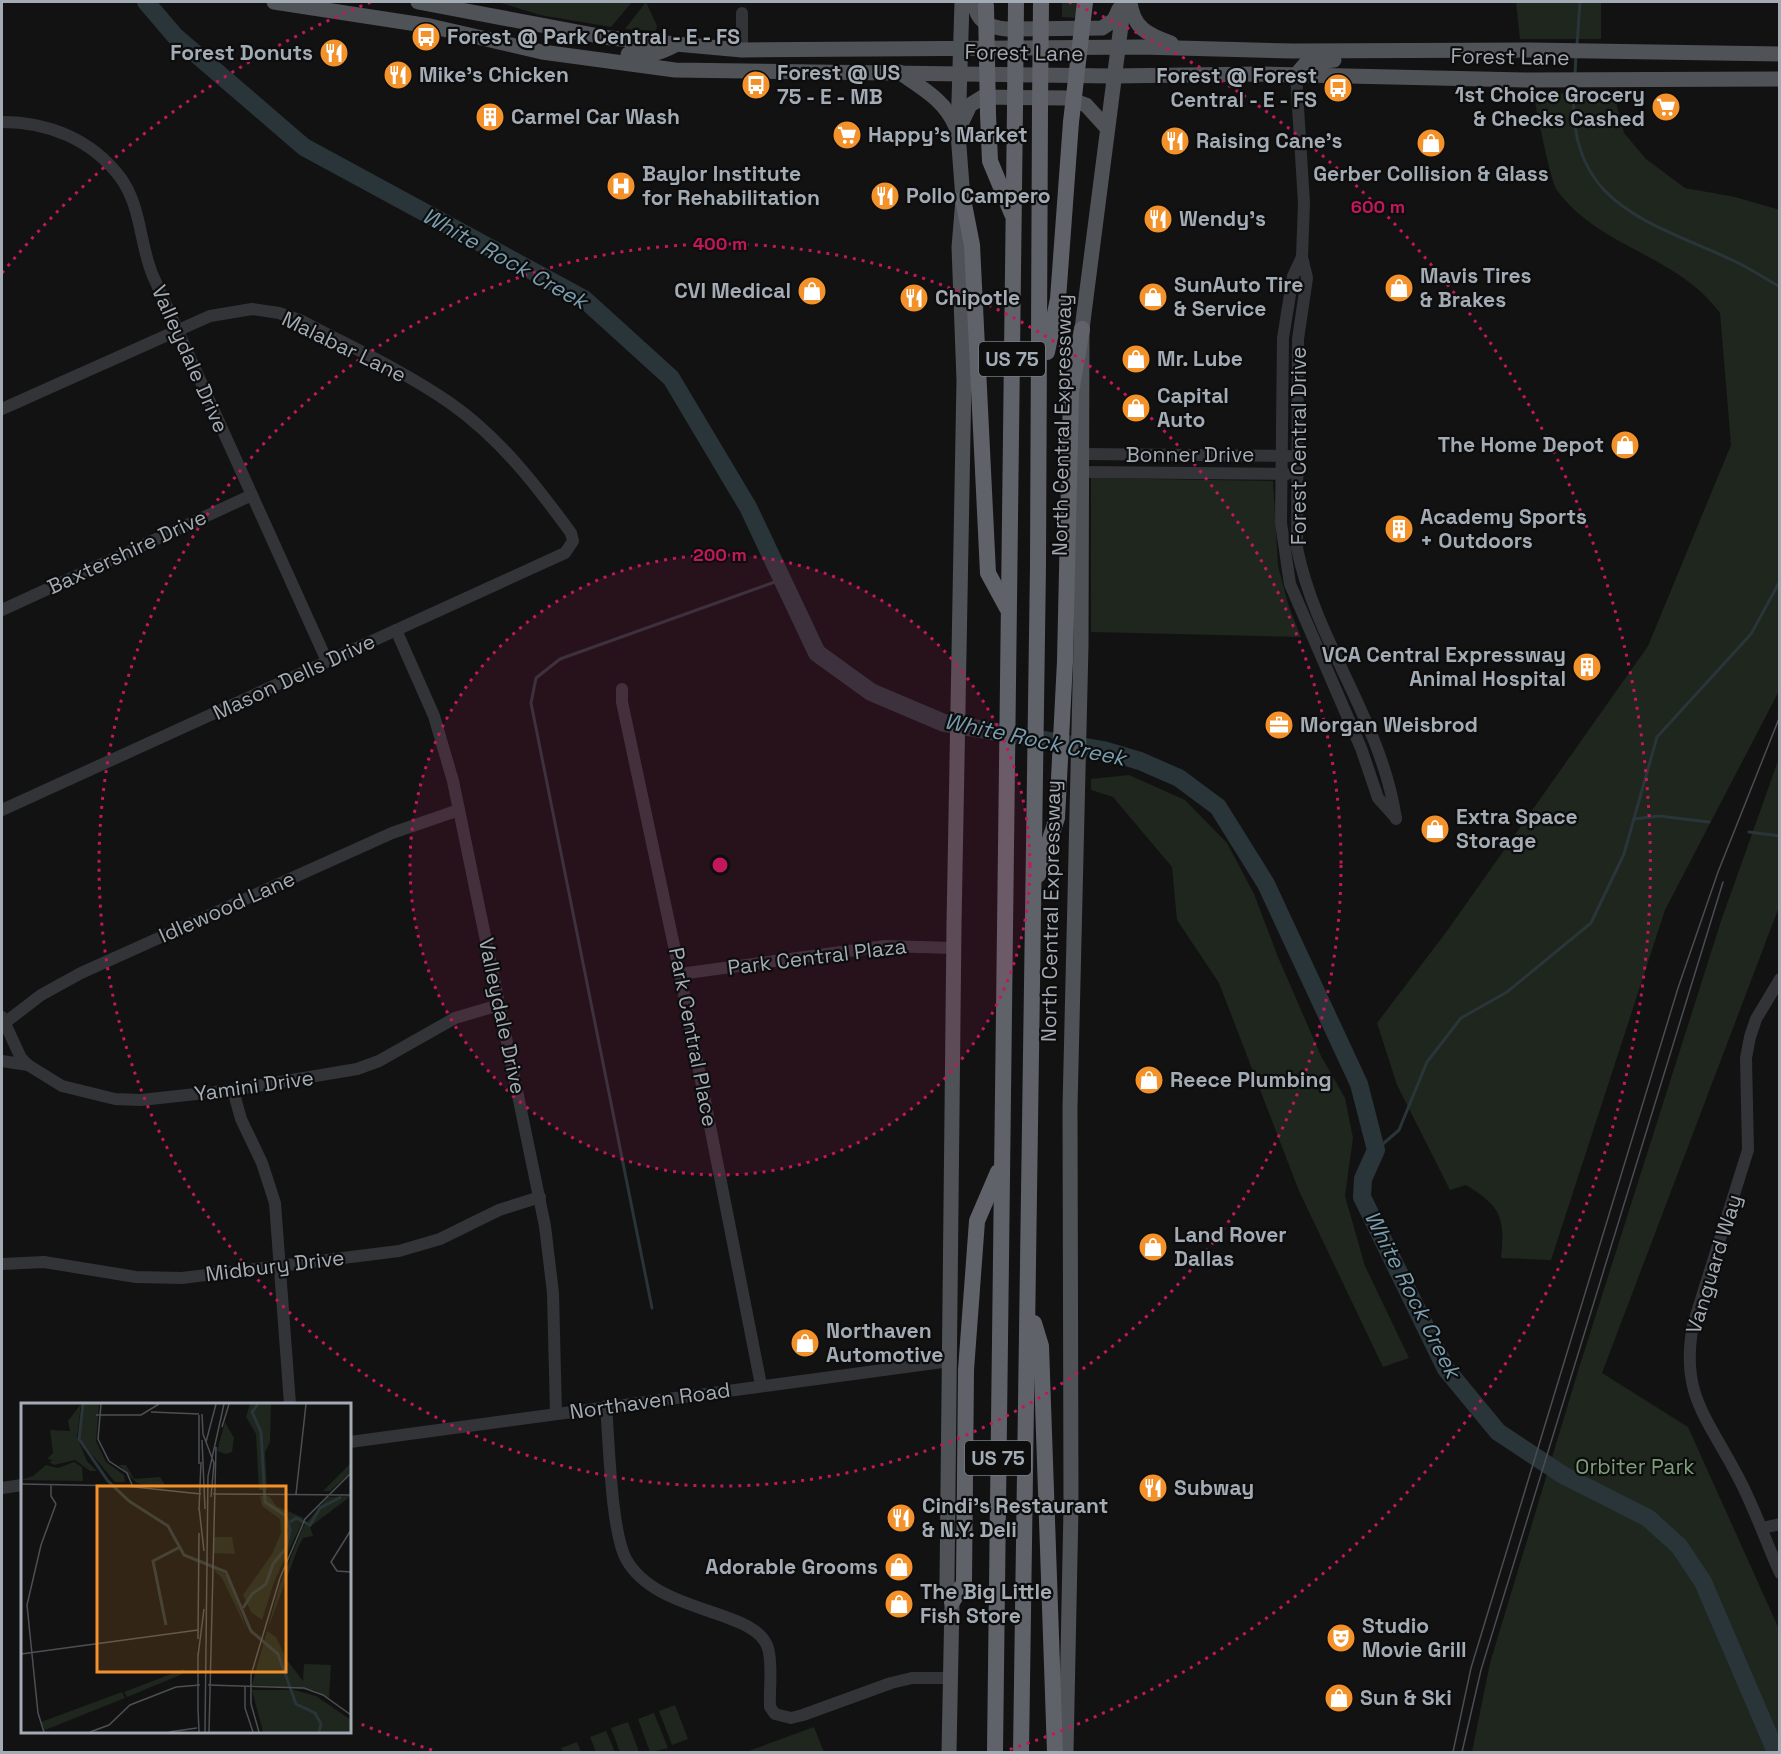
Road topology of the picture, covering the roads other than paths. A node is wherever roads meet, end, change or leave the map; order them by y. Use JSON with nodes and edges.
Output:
{"nodes":[{"id":1,"x":274,"y":2,"type":"edge"},
{"id":2,"x":418,"y":2,"type":"edge"},
{"id":3,"x":962,"y":2,"type":"edge"},
{"id":4,"x":1016,"y":2,"type":"edge"},
{"id":5,"x":1041,"y":2,"type":"edge"},
{"id":6,"x":1085,"y":2,"type":"edge"},
{"id":7,"x":1122,"y":2,"type":"edge"},
{"id":8,"x":1130,"y":2,"type":"edge"},
{"id":9,"x":982,"y":3,"type":"edge"},
{"id":10,"x":438,"y":4,"type":"edge"},
{"id":11,"x":320,"y":5,"type":"edge"},
{"id":12,"x":341,"y":6,"type":"edge"},
{"id":13,"x":742,"y":13,"type":"dead end"},
{"id":14,"x":675,"y":45,"type":"junction"},
{"id":15,"x":960,"y":48,"type":"junction"},
{"id":16,"x":1116,"y":48,"type":"junction"},
{"id":17,"x":718,"y":49,"type":"junction"},
{"id":18,"x":1198,"y":49,"type":"junction"},
{"id":19,"x":742,"y":50,"type":"junction"},
{"id":20,"x":795,"y":51,"type":"junction"},
{"id":21,"x":1293,"y":51,"type":"junction"},
{"id":22,"x":1420,"y":51,"type":"junction"},
{"id":23,"x":1453,"y":51,"type":"junction"},
{"id":24,"x":542,"y":52,"type":"junction"},
{"id":25,"x":1712,"y":53,"type":"junction"},
{"id":26,"x":1779,"y":54,"type":"edge"},
{"id":27,"x":726,"y":72,"type":"junction"},
{"id":28,"x":899,"y":72,"type":"junction"},
{"id":29,"x":959,"y":73,"type":"junction"},
{"id":30,"x":1296,"y":75,"type":"junction"},
{"id":31,"x":1113,"y":76,"type":"junction"},
{"id":32,"x":1164,"y":76,"type":"junction"},
{"id":33,"x":1452,"y":77,"type":"junction"},
{"id":34,"x":1779,"y":79,"type":"edge"},
{"id":35,"x":1711,"y":80,"type":"junction"},
{"id":36,"x":2,"y":122,"type":"edge"},
{"id":37,"x":1107,"y":128,"type":"junction"},
{"id":38,"x":958,"y":133,"type":"junction"},
{"id":39,"x":963,"y":199,"type":"junction"},
{"id":40,"x":1014,"y":220,"type":"junction"},
{"id":41,"x":1302,"y":257,"type":"junction"},
{"id":42,"x":1082,"y":329,"type":"junction"},
{"id":43,"x":177,"y":330,"type":"junction"},
{"id":44,"x":1040,"y":388,"type":"junction"},
{"id":45,"x":2,"y":409,"type":"edge"},
{"id":46,"x":1084,"y":454,"type":"junction"},
{"id":47,"x":1281,"y":456,"type":"junction"},
{"id":48,"x":1296,"y":456,"type":"junction"},
{"id":49,"x":1084,"y":472,"type":"junction"},
{"id":50,"x":1281,"y":474,"type":"junction"},
{"id":51,"x":1296,"y":474,"type":"junction"},
{"id":52,"x":252,"y":495,"type":"junction"},
{"id":53,"x":571,"y":533,"type":"joint"},
{"id":54,"x":2,"y":610,"type":"edge"},
{"id":55,"x":1008,"y":612,"type":"junction"},
{"id":56,"x":1322,"y":627,"type":"junction"},
{"id":57,"x":396,"y":630,"type":"junction"},
{"id":58,"x":1308,"y":631,"type":"junction"},
{"id":59,"x":327,"y":661,"type":"junction"},
{"id":60,"x":622,"y":689,"type":"dead end"},
{"id":61,"x":2,"y":810,"type":"edge"},
{"id":62,"x":459,"y":810,"type":"junction"},
{"id":63,"x":1033,"y":891,"type":"junction"},
{"id":64,"x":953,"y":948,"type":"junction"},
{"id":65,"x":680,"y":974,"type":"junction"},
{"id":66,"x":1779,"y":979,"type":"edge"},
{"id":67,"x":500,"y":1005,"type":"junction"},
{"id":68,"x":2,"y":1022,"type":"edge"},
{"id":69,"x":2,"y":1060,"type":"edge"},
{"id":70,"x":28,"y":1065,"type":"junction"},
{"id":71,"x":233,"y":1090,"type":"junction"},
{"id":72,"x":1002,"y":1163,"type":"junction"},
{"id":73,"x":540,"y":1197,"type":"junction"},
{"id":74,"x":2,"y":1264,"type":"edge"},
{"id":75,"x":279,"y":1266,"type":"junction"},
{"id":76,"x":1029,"y":1308,"type":"junction"},
{"id":77,"x":950,"y":1361,"type":"junction"},
{"id":78,"x":760,"y":1385,"type":"junction"},
{"id":79,"x":290,"y":1403,"type":"edge"},
{"id":80,"x":606,"y":1406,"type":"junction"},
{"id":81,"x":556,"y":1414,"type":"junction"},
{"id":82,"x":351,"y":1442,"type":"edge"},
{"id":83,"x":21,"y":1485,"type":"edge"},
{"id":84,"x":2,"y":1488,"type":"edge"},
{"id":85,"x":1779,"y":1524,"type":"edge"},
{"id":86,"x":1762,"y":1528,"type":"junction"},
{"id":87,"x":1779,"y":1573,"type":"edge"},
{"id":88,"x":952,"y":1602,"type":"junction"},
{"id":89,"x":951,"y":1678,"type":"junction"},
{"id":90,"x":949,"y":1752,"type":"edge"},
{"id":91,"x":995,"y":1752,"type":"edge"},
{"id":92,"x":1021,"y":1752,"type":"edge"},
{"id":93,"x":1055,"y":1752,"type":"edge"},
{"id":94,"x":1066,"y":1752,"type":"edge"}],
"edges":[{"from":1,"to":11,"type":"main road","name":"Forest Lane"},
{"from":2,"to":10,"type":"main road","name":"Forest Lane"},
{"from":3,"to":15,"type":"main road"},
{"from":4,"to":40,"type":"highway","number":"US 75","bridge":true},
{"from":5,"to":44,"type":"highway","name":"North Central Expressway","number":"US 75","bridge":true},
{"from":6,"to":44,"type":"highway","bridge":true},
{"from":7,"to":9,"type":"main road"},
{"from":7,"to":16,"type":"main road","name":"North Central Expressway"},
{"from":8,"to":18,"type":"main road"},
{"from":9,"to":40,"type":"highway","bridge":true},
{"from":10,"to":14,"type":"main road","name":"Forest Lane"},
{"from":11,"to":12,"type":"main road","name":"Forest Lane"},
{"from":12,"to":24,"type":"main road","name":"Forest Lane"},
{"from":13,"to":19,"type":"street"},
{"from":14,"to":17,"type":"main road","name":"Forest Lane"},
{"from":14,"to":24,"type":"main road"},
{"from":15,"to":16,"type":"main road","name":"Forest Lane"},
{"from":15,"to":20,"type":"main road","name":"Forest Lane"},
{"from":15,"to":29,"type":"main road"},
{"from":16,"to":18,"type":"main road","name":"Forest Lane"},
{"from":16,"to":31,"type":"main road","name":"North Central Expressway"},
{"from":17,"to":19,"type":"main road","name":"Forest Lane"},
{"from":17,"to":27,"type":"main road"},
{"from":18,"to":21,"type":"main road","name":"Forest Lane"},
{"from":19,"to":20,"type":"main road","name":"Forest Lane"},
{"from":20,"to":27,"type":"main road"},
{"from":21,"to":22,"type":"main road","name":"Forest Lane"},
{"from":21,"to":32,"type":"main road"},
{"from":22,"to":23,"type":"main road","name":"Forest Lane"},
{"from":22,"to":30,"type":"main road"},
{"from":23,"to":25,"type":"main road","name":"Forest Lane"},
{"from":23,"to":33,"type":"main road"},
{"from":24,"to":27,"type":"main road","name":"Forest Lane"},
{"from":25,"to":26,"type":"main road","name":"Forest Lane"},
{"from":25,"to":35,"type":"main road"},
{"from":27,"to":28,"type":"main road","name":"Forest Lane"},
{"from":28,"to":29,"type":"main road","name":"Forest Lane"},
{"from":28,"to":38,"type":"main road"},
{"from":29,"to":31,"type":"main road","name":"Forest Lane"},
{"from":29,"to":38,"type":"main road"},
{"from":30,"to":32,"type":"main road","name":"Forest Lane"},
{"from":30,"to":33,"type":"main road","name":"Forest Lane"},
{"from":30,"to":41,"type":"street","name":"Forest Central Drive"},
{"from":31,"to":32,"type":"main road","name":"Forest Lane"},
{"from":31,"to":37,"type":"main road","name":"North Central Expressway"},
{"from":33,"to":35,"type":"main road","name":"Forest Lane"},
{"from":34,"to":35,"type":"main road","name":"Forest Lane"},
{"from":36,"to":43,"type":"street","name":"Valleydale Drive"},
{"from":37,"to":38,"type":"main road"},
{"from":37,"to":42,"type":"main road","name":"North Central Expressway"},
{"from":38,"to":39,"type":"main road"},
{"from":39,"to":55,"type":"highway"},
{"from":39,"to":64,"type":"main road"},
{"from":40,"to":55,"type":"highway","number":"US 75"},
{"from":41,"to":47,"type":"street","name":"Forest Central Drive"},
{"from":41,"to":48,"type":"street","name":"Forest Central Drive"},
{"from":42,"to":46,"type":"main road","name":"North Central Expressway"},
{"from":42,"to":63,"type":"highway"},
{"from":43,"to":45,"type":"street","name":"Malabar Lane"},
{"from":43,"to":52,"type":"street","name":"Valleydale Drive"},
{"from":43,"to":53,"type":"street","name":"Malabar Lane"},
{"from":44,"to":63,"type":"highway","name":"North Central Expressway","number":"US 75"},
{"from":46,"to":47,"type":"street","name":"Bonner Drive"},
{"from":46,"to":49,"type":"main road","name":"North Central Expressway"},
{"from":47,"to":48,"type":"street","name":"Bonner Drive"},
{"from":47,"to":50,"type":"street","name":"Forest Central Drive"},
{"from":48,"to":51,"type":"street","name":"Forest Central Drive"},
{"from":49,"to":50,"type":"street","name":"Bonner Drive"},
{"from":49,"to":94,"type":"main road","name":"North Central Expressway"},
{"from":50,"to":51,"type":"street","name":"Bonner Drive"},
{"from":50,"to":58,"type":"street","name":"Forest Central Drive"},
{"from":51,"to":56,"type":"street","name":"Forest Central Drive"},
{"from":52,"to":54,"type":"street","name":"Baxtershire Drive"},
{"from":52,"to":59,"type":"street","name":"Valleydale Drive"},
{"from":53,"to":57,"type":"street","name":"Mason Dells Drive"},
{"from":55,"to":72,"type":"highway","number":"US 75"},
{"from":56,"to":58,"type":"street"},
{"from":56,"to":58,"type":"street","name":"Forest Central Drive"},
{"from":57,"to":59,"type":"street","name":"Mason Dells Drive"},
{"from":57,"to":62,"type":"street","name":"Valleydale Drive"},
{"from":59,"to":61,"type":"street","name":"Mason Dells Drive"},
{"from":60,"to":65,"type":"street","name":"Park Central Place"},
{"from":62,"to":67,"type":"street","name":"Valleydale Drive"},
{"from":62,"to":68,"type":"street","name":"Idlewood Lane"},
{"from":63,"to":76,"type":"highway","name":"North Central Expressway","number":"US 75"},
{"from":64,"to":65,"type":"street","name":"Park Central Plaza"},
{"from":64,"to":77,"type":"main road"},
{"from":65,"to":78,"type":"street","name":"Park Central Place"},
{"from":66,"to":86,"type":"street","name":"Vanguard Way"},
{"from":67,"to":71,"type":"street","name":"Yamini Drive"},
{"from":67,"to":73,"type":"street","name":"Valleydale Drive"},
{"from":68,"to":70,"type":"street"},
{"from":69,"to":70,"type":"street","name":"Yamini Drive"},
{"from":70,"to":71,"type":"street","name":"Yamini Drive"},
{"from":71,"to":75,"type":"street"},
{"from":72,"to":88,"type":"highway"},
{"from":72,"to":91,"type":"highway","number":"US 75"},
{"from":73,"to":75,"type":"street","name":"Midbury Drive"},
{"from":73,"to":81,"type":"street","name":"Valleydale Drive"},
{"from":74,"to":75,"type":"street","name":"Midbury Drive"},
{"from":75,"to":79,"type":"street"},
{"from":76,"to":92,"type":"highway","name":"North Central Expressway","number":"US 75"},
{"from":76,"to":93,"type":"highway"},
{"from":77,"to":78,"type":"street","name":"Northaven Road"},
{"from":77,"to":88,"type":"main road"},
{"from":78,"to":80,"type":"street","name":"Northaven Road"},
{"from":80,"to":81,"type":"street","name":"Northaven Road"},
{"from":80,"to":89,"type":"street"},
{"from":81,"to":82,"type":"street","name":"Northaven Road"},
{"from":83,"to":84,"type":"street"},
{"from":85,"to":86,"type":"street"},
{"from":86,"to":87,"type":"street","name":"Vanguard Way"},
{"from":88,"to":89,"type":"main road"},
{"from":89,"to":90,"type":"main road"}]}
